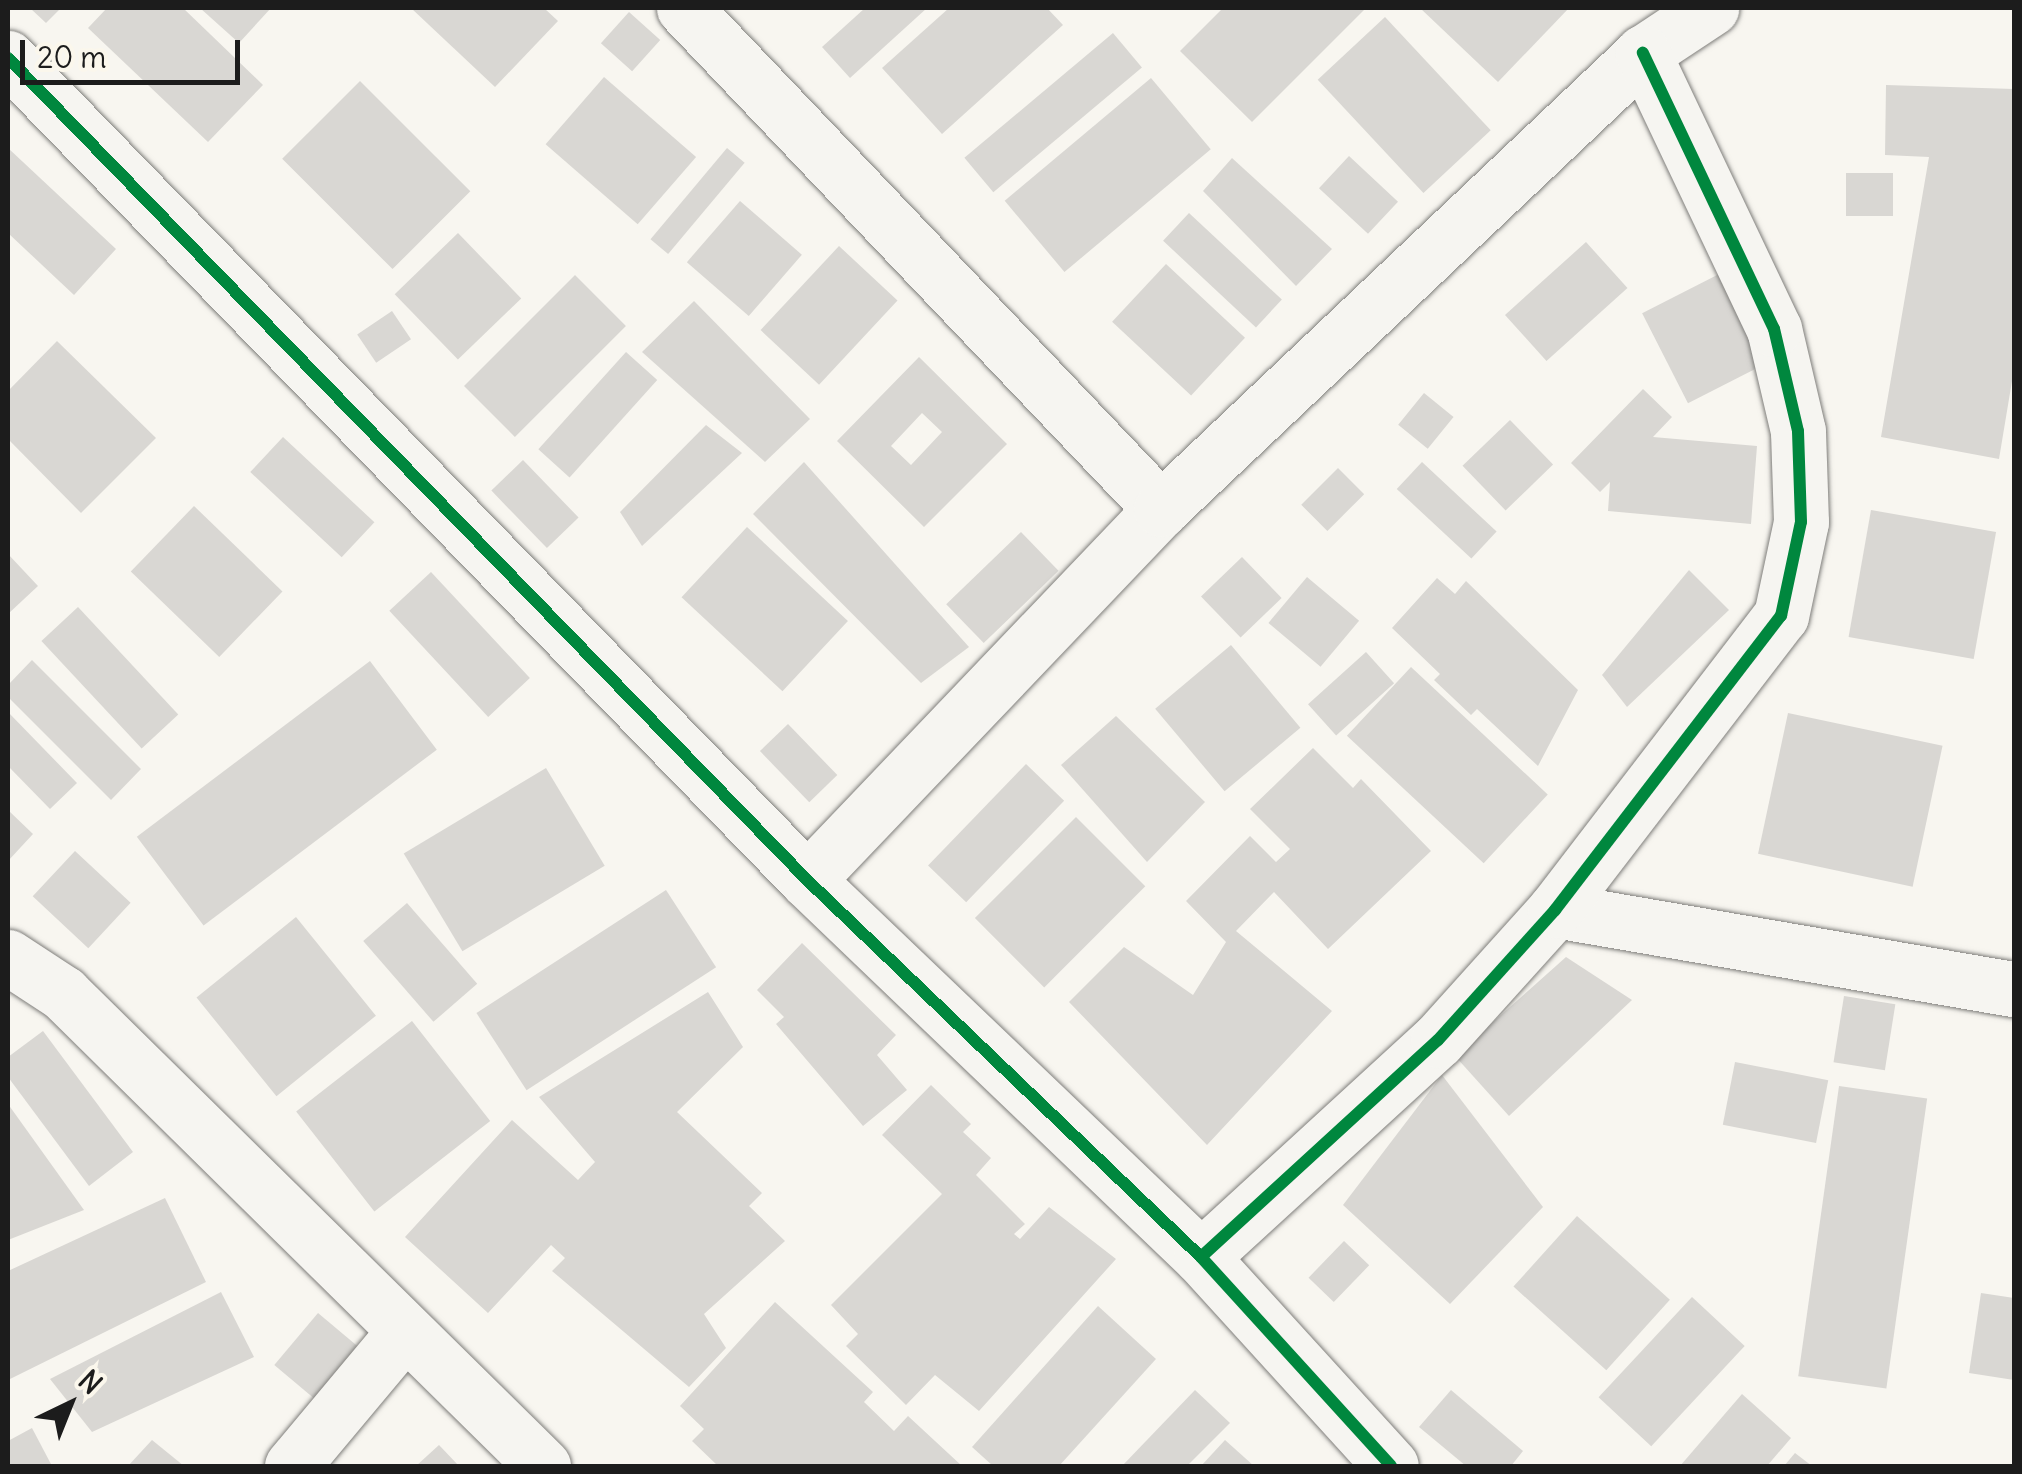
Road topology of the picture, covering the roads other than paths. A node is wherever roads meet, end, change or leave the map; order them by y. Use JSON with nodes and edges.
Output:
{"nodes":[{"id":1,"x":684,"y":8,"type":"edge"},
{"id":2,"x":1711,"y":8,"type":"edge"},
{"id":3,"x":1643,"y":54,"type":"junction"},
{"id":4,"x":8,"y":58,"type":"edge"},
{"id":5,"x":1161,"y":510,"type":"junction"},
{"id":6,"x":807,"y":880,"type":"junction"},
{"id":7,"x":1554,"y":910,"type":"junction"},
{"id":8,"x":8,"y":957,"type":"edge"},
{"id":9,"x":2014,"y":989,"type":"edge"},
{"id":10,"x":1201,"y":1257,"type":"junction"},
{"id":11,"x":404,"y":1332,"type":"junction"},
{"id":12,"x":292,"y":1466,"type":"edge"},
{"id":13,"x":543,"y":1466,"type":"edge"},
{"id":14,"x":1392,"y":1466,"type":"edge"}],
"edges":[{"from":1,"to":5,"type":"street"},
{"from":2,"to":3,"type":"street"},
{"from":3,"to":5,"type":"street"},
{"from":3,"to":7,"type":"street"},
{"from":4,"to":6,"type":"street"},
{"from":5,"to":6,"type":"street"},
{"from":6,"to":10,"type":"street"},
{"from":7,"to":9,"type":"street"},
{"from":7,"to":10,"type":"street"},
{"from":8,"to":11,"type":"street"},
{"from":10,"to":14,"type":"street"},
{"from":11,"to":12,"type":"street"},
{"from":11,"to":13,"type":"street"}]}
